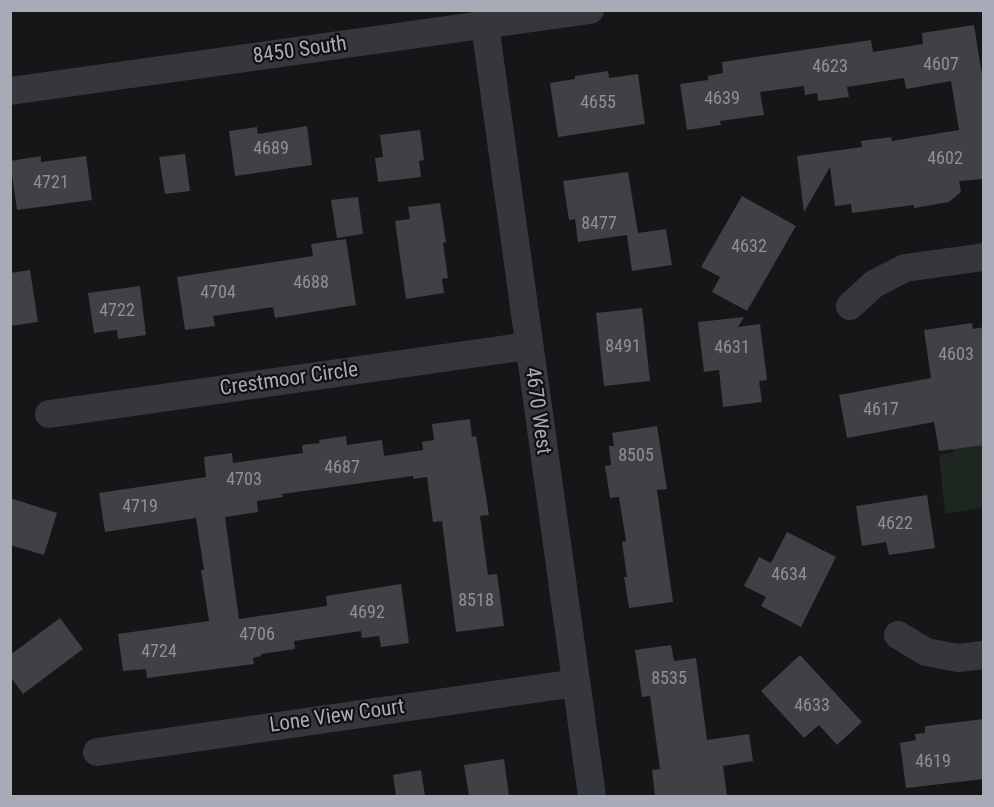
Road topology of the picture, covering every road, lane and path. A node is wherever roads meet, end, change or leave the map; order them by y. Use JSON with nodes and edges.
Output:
{"nodes":[{"id":1,"x":590,"y":10,"type":"edge"},
{"id":2,"x":484,"y":25,"type":"junction"},
{"id":3,"x":10,"y":91,"type":"edge"},
{"id":4,"x":984,"y":257,"type":"edge"},
{"id":5,"x":850,"y":306,"type":"dead end"},
{"id":6,"x":528,"y":346,"type":"junction"},
{"id":7,"x":49,"y":414,"type":"dead end"},
{"id":8,"x":898,"y":634,"type":"dead end"},
{"id":9,"x":984,"y":655,"type":"edge"},
{"id":10,"x":576,"y":683,"type":"junction"},
{"id":11,"x":97,"y":752,"type":"dead end"},
{"id":12,"x":592,"y":796,"type":"edge"}],
"edges":[{"from":1,"to":2,"type":"street","name":"8450 South"},
{"from":2,"to":3,"type":"street","name":"8450 South"},
{"from":2,"to":6,"type":"street","name":"4670 West"},
{"from":4,"to":5,"type":"street"},
{"from":6,"to":7,"type":"street","name":"Crestmoor Circle"},
{"from":6,"to":10,"type":"street","name":"4670 West"},
{"from":8,"to":9,"type":"street"},
{"from":10,"to":11,"type":"street","name":"Lone View Court"},
{"from":10,"to":12,"type":"street","name":"4670 West"}]}
